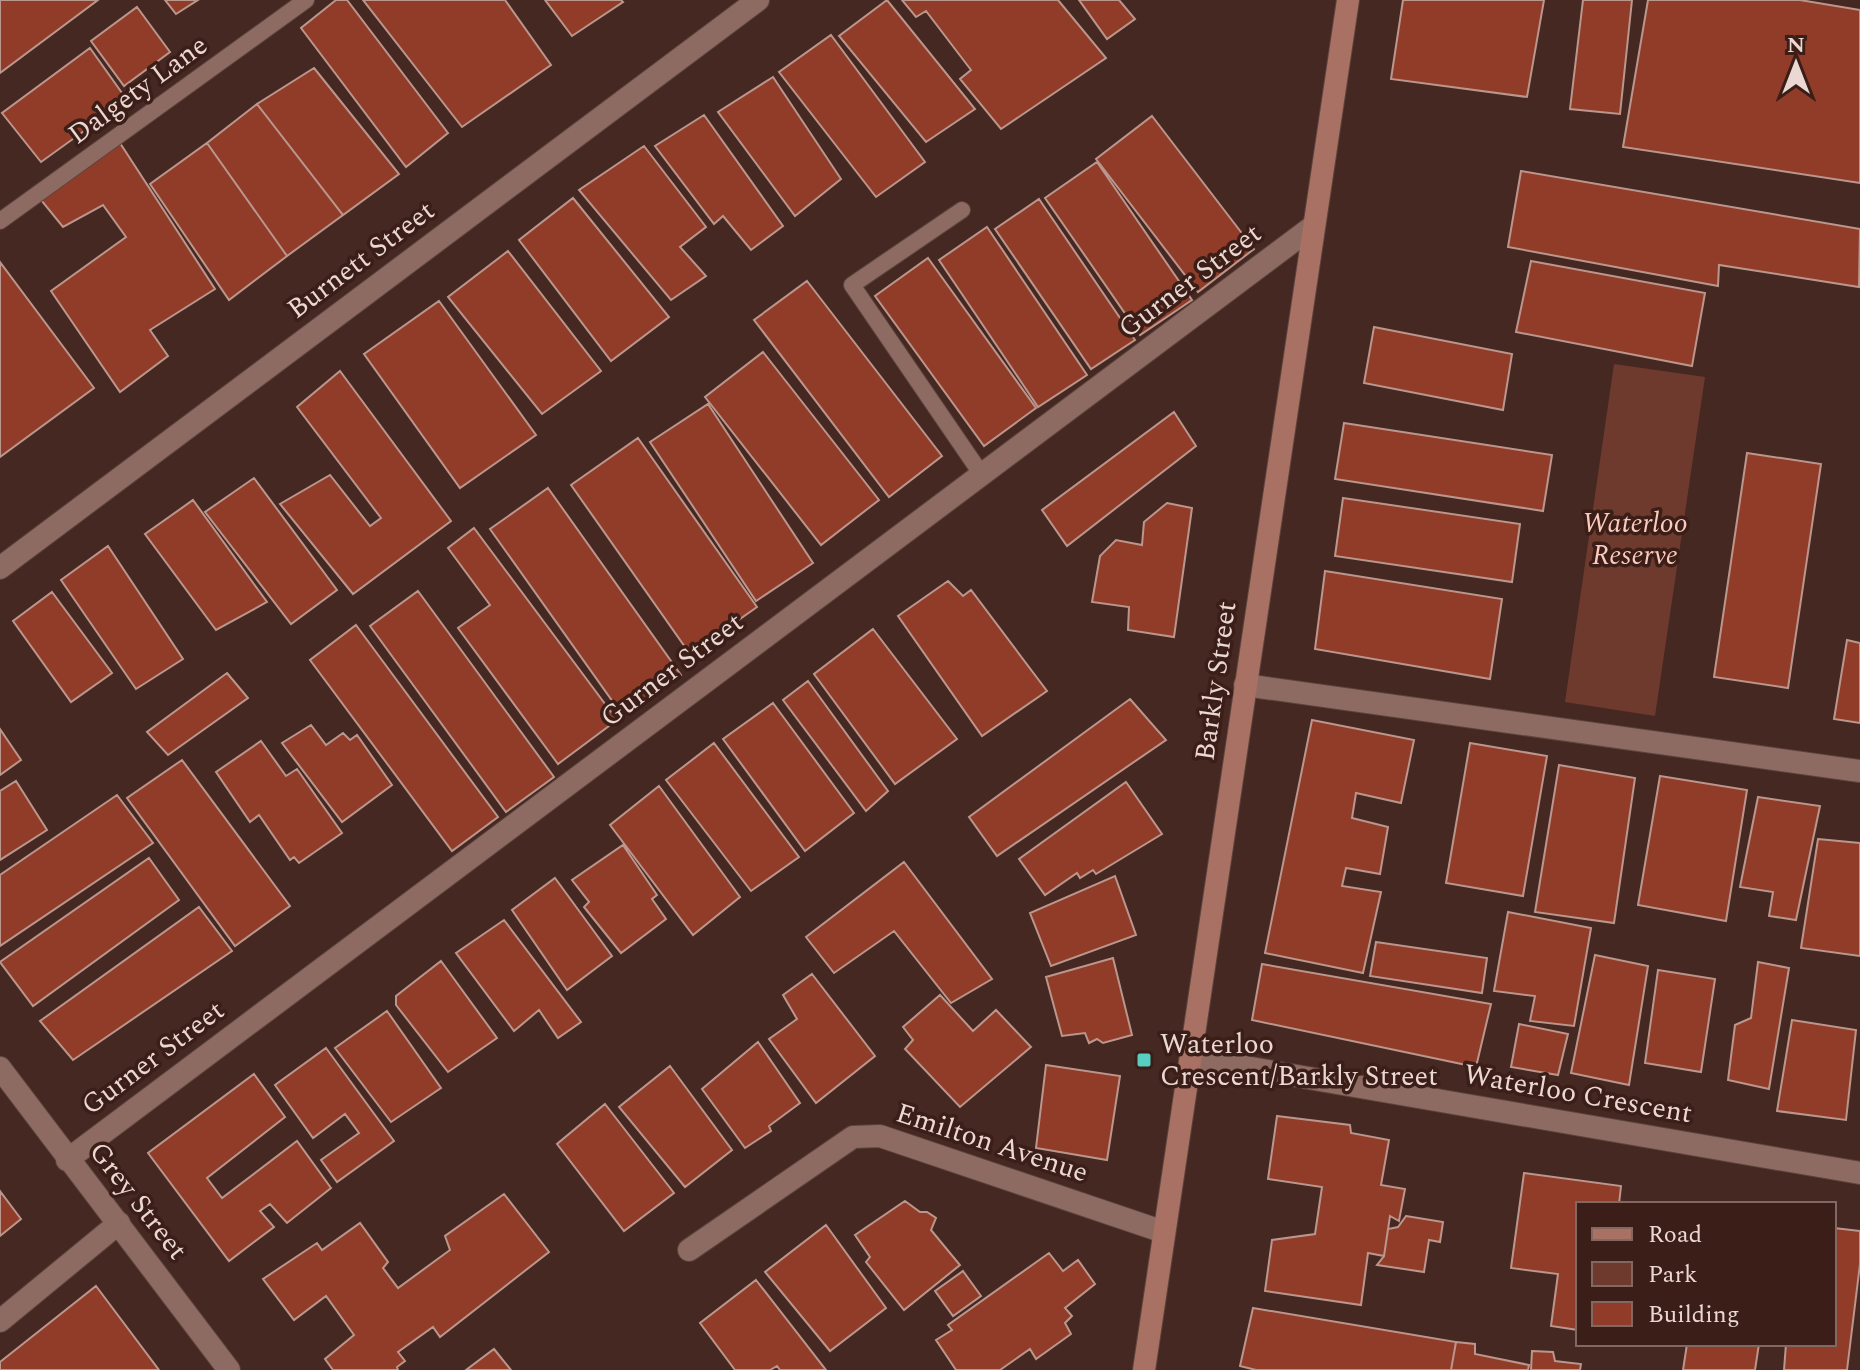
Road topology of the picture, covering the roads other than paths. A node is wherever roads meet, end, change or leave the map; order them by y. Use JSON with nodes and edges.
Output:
{"nodes":[{"id":1,"x":306,"y":0,"type":"edge"},
{"id":2,"x":758,"y":0,"type":"edge"},
{"id":3,"x":1348,"y":0,"type":"edge"},
{"id":4,"x":962,"y":210,"type":"dead end"},
{"id":5,"x":0,"y":221,"type":"edge"},
{"id":6,"x":1312,"y":227,"type":"junction"},
{"id":7,"x":982,"y":475,"type":"junction"},
{"id":8,"x":0,"y":568,"type":"edge"},
{"id":9,"x":1245,"y":685,"type":"junction"},
{"id":10,"x":1860,"y":771,"type":"edge"},
{"id":11,"x":1192,"y":1058,"type":"junction"},
{"id":12,"x":0,"y":1068,"type":"edge"},
{"id":13,"x":67,"y":1160,"type":"junction"},
{"id":14,"x":1860,"y":1173,"type":"edge"},
{"id":15,"x":119,"y":1223,"type":"junction"},
{"id":16,"x":1164,"y":1232,"type":"junction"},
{"id":17,"x":689,"y":1250,"type":"dead end"},
{"id":18,"x":0,"y":1321,"type":"edge"},
{"id":19,"x":229,"y":1370,"type":"edge"},
{"id":20,"x":1144,"y":1370,"type":"edge"}],
"edges":[{"from":1,"to":5,"type":"lane","name":"Dalgety Lane"},
{"from":2,"to":8,"type":"street","name":"Burnett Street"},
{"from":3,"to":6,"type":"main road","name":"Barkly Street"},
{"from":4,"to":7,"type":"lane"},
{"from":6,"to":7,"type":"street","name":"Gurner Street"},
{"from":6,"to":9,"type":"main road","name":"Barkly Street"},
{"from":7,"to":13,"type":"street","name":"Gurner Street"},
{"from":9,"to":10,"type":"street"},
{"from":9,"to":11,"type":"main road","name":"Barkly Street"},
{"from":11,"to":14,"type":"street","name":"Waterloo Crescent"},
{"from":11,"to":16,"type":"main road","name":"Barkly Street"},
{"from":12,"to":13,"type":"street","name":"Grey Street"},
{"from":13,"to":15,"type":"street","name":"Grey Street"},
{"from":15,"to":18,"type":"street"},
{"from":15,"to":19,"type":"street","name":"Grey Street"},
{"from":16,"to":17,"type":"street","name":"Emilton Avenue"},
{"from":16,"to":20,"type":"main road","name":"Barkly Street"}]}
